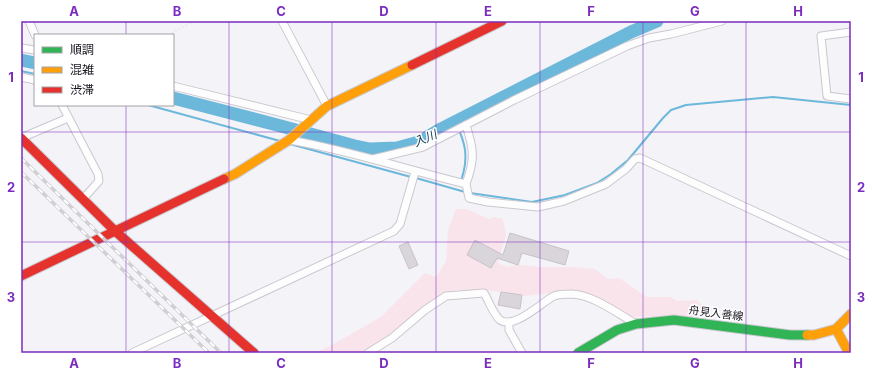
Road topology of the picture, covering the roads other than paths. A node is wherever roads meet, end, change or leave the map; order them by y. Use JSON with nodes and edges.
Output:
{"nodes":[{"id":1,"x":29,"y":21,"type":"edge"},
{"id":2,"x":282,"y":21,"type":"edge"},
{"id":3,"x":502,"y":21,"type":"edge"},
{"id":4,"x":722,"y":21,"type":"edge"},
{"id":5,"x":851,"y":32,"type":"edge"},
{"id":6,"x":35,"y":34,"type":"edge"},
{"id":7,"x":21,"y":48,"type":"edge"},
{"id":8,"x":34,"y":50,"type":"edge"},
{"id":9,"x":21,"y":78,"type":"edge"},
{"id":10,"x":34,"y":80,"type":"edge"},
{"id":11,"x":174,"y":86,"type":"edge"},
{"id":12,"x":851,"y":100,"type":"edge"},
{"id":13,"x":62,"y":106,"type":"edge"},
{"id":14,"x":328,"y":106,"type":"junction"},
{"id":15,"x":68,"y":118,"type":"junction"},
{"id":16,"x":308,"y":122,"type":"junction"},
{"id":17,"x":466,"y":125,"type":"junction"},
{"id":18,"x":21,"y":138,"type":"edge"},
{"id":19,"x":291,"y":138,"type":"junction"},
{"id":20,"x":373,"y":159,"type":"junction"},
{"id":21,"x":415,"y":172,"type":"junction"},
{"id":22,"x":466,"y":184,"type":"junction"},
{"id":23,"x":83,"y":200,"type":"junction"},
{"id":24,"x":115,"y":231,"type":"junction"},
{"id":25,"x":851,"y":256,"type":"edge"},
{"id":26,"x":21,"y":276,"type":"edge"},
{"id":27,"x":851,"y":314,"type":"edge"},
{"id":28,"x":212,"y":317,"type":"junction"},
{"id":29,"x":510,"y":322,"type":"junction"},
{"id":30,"x":636,"y":324,"type":"junction"},
{"id":31,"x":836,"y":329,"type":"junction"},
{"id":32,"x":848,"y":341,"type":"edge"},
{"id":33,"x":132,"y":353,"type":"edge"},
{"id":34,"x":254,"y":353,"type":"edge"},
{"id":35,"x":368,"y":353,"type":"edge"},
{"id":36,"x":522,"y":353,"type":"edge"},
{"id":37,"x":578,"y":353,"type":"edge"},
{"id":38,"x":849,"y":353,"type":"edge"}],
"edges":[{"from":1,"to":6,"type":"street"},
{"from":2,"to":14,"type":"street"},
{"from":3,"to":14,"type":"street"},
{"from":4,"to":17,"type":"street"},
{"from":5,"to":12,"type":"street"},
{"from":7,"to":8,"type":"street"},
{"from":9,"to":10,"type":"street"},
{"from":11,"to":16,"type":"street"},
{"from":13,"to":15,"type":"street"},
{"from":14,"to":16,"type":"street"},
{"from":15,"to":18,"type":"street"},
{"from":15,"to":23,"type":"street"},
{"from":16,"to":19,"type":"street"},
{"from":17,"to":20,"type":"street"},
{"from":17,"to":22,"type":"street"},
{"from":18,"to":23,"type":"street"},
{"from":19,"to":20,"type":"street"},
{"from":19,"to":24,"type":"street"},
{"from":20,"to":21,"type":"street"},
{"from":21,"to":22,"type":"street"},
{"from":21,"to":28,"type":"street"},
{"from":22,"to":25,"type":"street"},
{"from":23,"to":24,"type":"street"},
{"from":24,"to":26,"type":"street"},
{"from":24,"to":28,"type":"street"},
{"from":27,"to":31,"type":"street","name":"舟見入善線"},
{"from":28,"to":33,"type":"street"},
{"from":28,"to":34,"type":"street"},
{"from":29,"to":30,"type":"street"},
{"from":29,"to":35,"type":"street"},
{"from":29,"to":36,"type":"street"},
{"from":30,"to":31,"type":"street","name":"舟見入善線"},
{"from":30,"to":37,"type":"street","name":"舟見入善線"},
{"from":31,"to":32,"type":"street"},
{"from":32,"to":38,"type":"street"}]}
